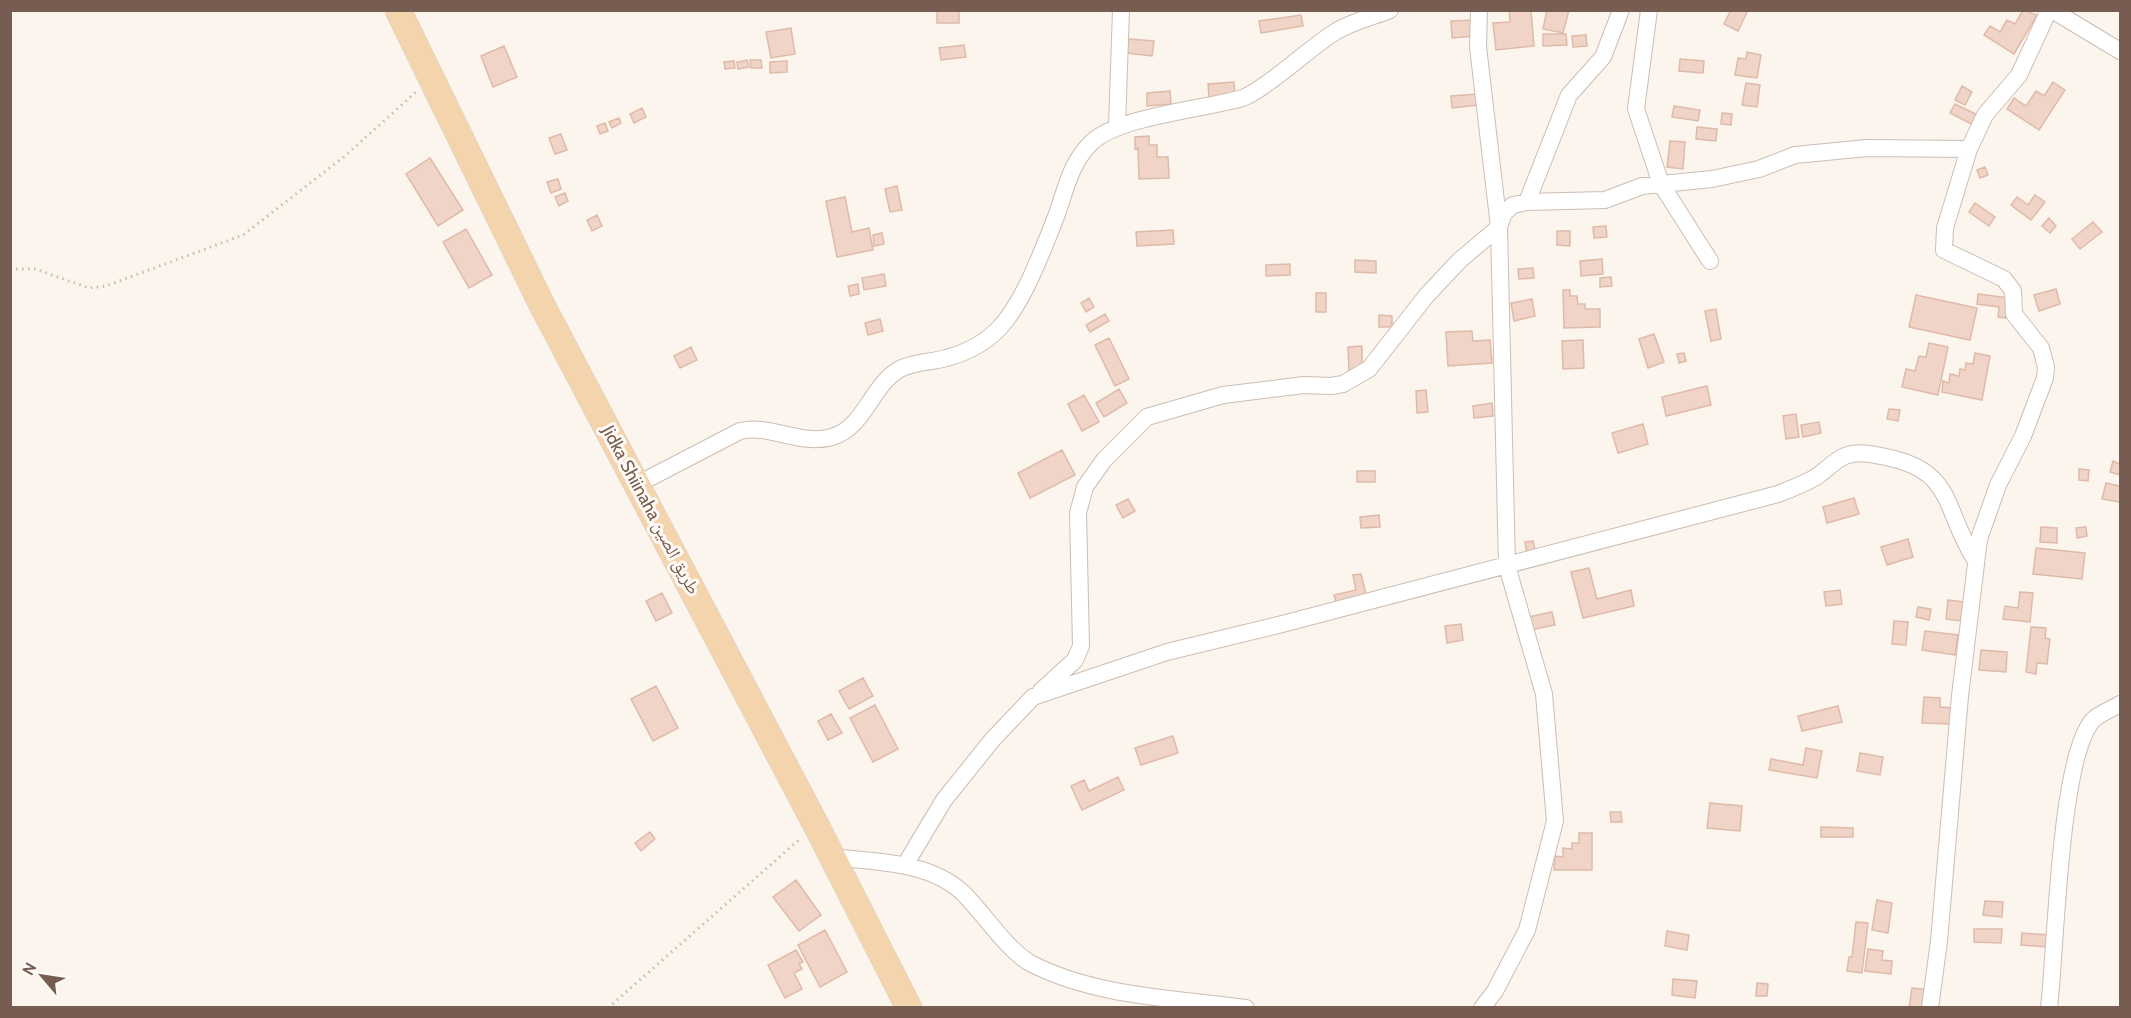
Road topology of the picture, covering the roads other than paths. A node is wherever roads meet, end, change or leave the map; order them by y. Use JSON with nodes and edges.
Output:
{"nodes":[{"id":1,"x":398,"y":10,"type":"edge"},
{"id":2,"x":1121,"y":10,"type":"edge"},
{"id":3,"x":1390,"y":10,"type":"edge"},
{"id":4,"x":1479,"y":10,"type":"edge"},
{"id":5,"x":1621,"y":10,"type":"edge"},
{"id":6,"x":1649,"y":10,"type":"edge"},
{"id":7,"x":2050,"y":10,"type":"edge"},
{"id":8,"x":2121,"y":51,"type":"edge"},
{"id":9,"x":1117,"y":126,"type":"junction"},
{"id":10,"x":1969,"y":149,"type":"junction"},
{"id":11,"x":1661,"y":184,"type":"junction"},
{"id":12,"x":1527,"y":202,"type":"junction"},
{"id":13,"x":1499,"y":227,"type":"junction"},
{"id":14,"x":1710,"y":261,"type":"dead end"},
{"id":15,"x":638,"y":484,"type":"junction"},
{"id":16,"x":1976,"y":561,"type":"junction"},
{"id":17,"x":1507,"y":566,"type":"junction"},
{"id":18,"x":1033,"y":697,"type":"junction"},
{"id":19,"x":2121,"y":704,"type":"edge"},
{"id":20,"x":832,"y":857,"type":"junction"},
{"id":21,"x":905,"y":865,"type":"junction"},
{"id":22,"x":909,"y":1008,"type":"edge"},
{"id":23,"x":1246,"y":1008,"type":"edge"},
{"id":24,"x":1482,"y":1008,"type":"edge"},
{"id":25,"x":1930,"y":1008,"type":"edge"},
{"id":26,"x":2049,"y":1008,"type":"edge"}],
"edges":[{"from":1,"to":15,"type":"main road","name":"Jidka Shiinaha طريق الصين"},
{"from":2,"to":9,"type":"street"},
{"from":3,"to":9,"type":"street"},
{"from":4,"to":13,"type":"street"},
{"from":5,"to":12,"type":"street"},
{"from":6,"to":11,"type":"street"},
{"from":7,"to":8,"type":"street"},
{"from":7,"to":10,"type":"street"},
{"from":9,"to":15,"type":"street"},
{"from":10,"to":11,"type":"street"},
{"from":10,"to":16,"type":"street"},
{"from":11,"to":12,"type":"street"},
{"from":11,"to":14,"type":"street"},
{"from":12,"to":13,"type":"street"},
{"from":13,"to":17,"type":"street"},
{"from":13,"to":18,"type":"street"},
{"from":15,"to":20,"type":"main road","name":"Jidka Shiinaha طريق الصين"},
{"from":16,"to":17,"type":"street"},
{"from":16,"to":25,"type":"street"},
{"from":17,"to":18,"type":"street"},
{"from":17,"to":24,"type":"street"},
{"from":18,"to":21,"type":"street"},
{"from":19,"to":26,"type":"street"},
{"from":20,"to":21,"type":"street"},
{"from":20,"to":22,"type":"main road","name":"Jidka Shiinaha طريق الصين"},
{"from":21,"to":23,"type":"street"}]}
